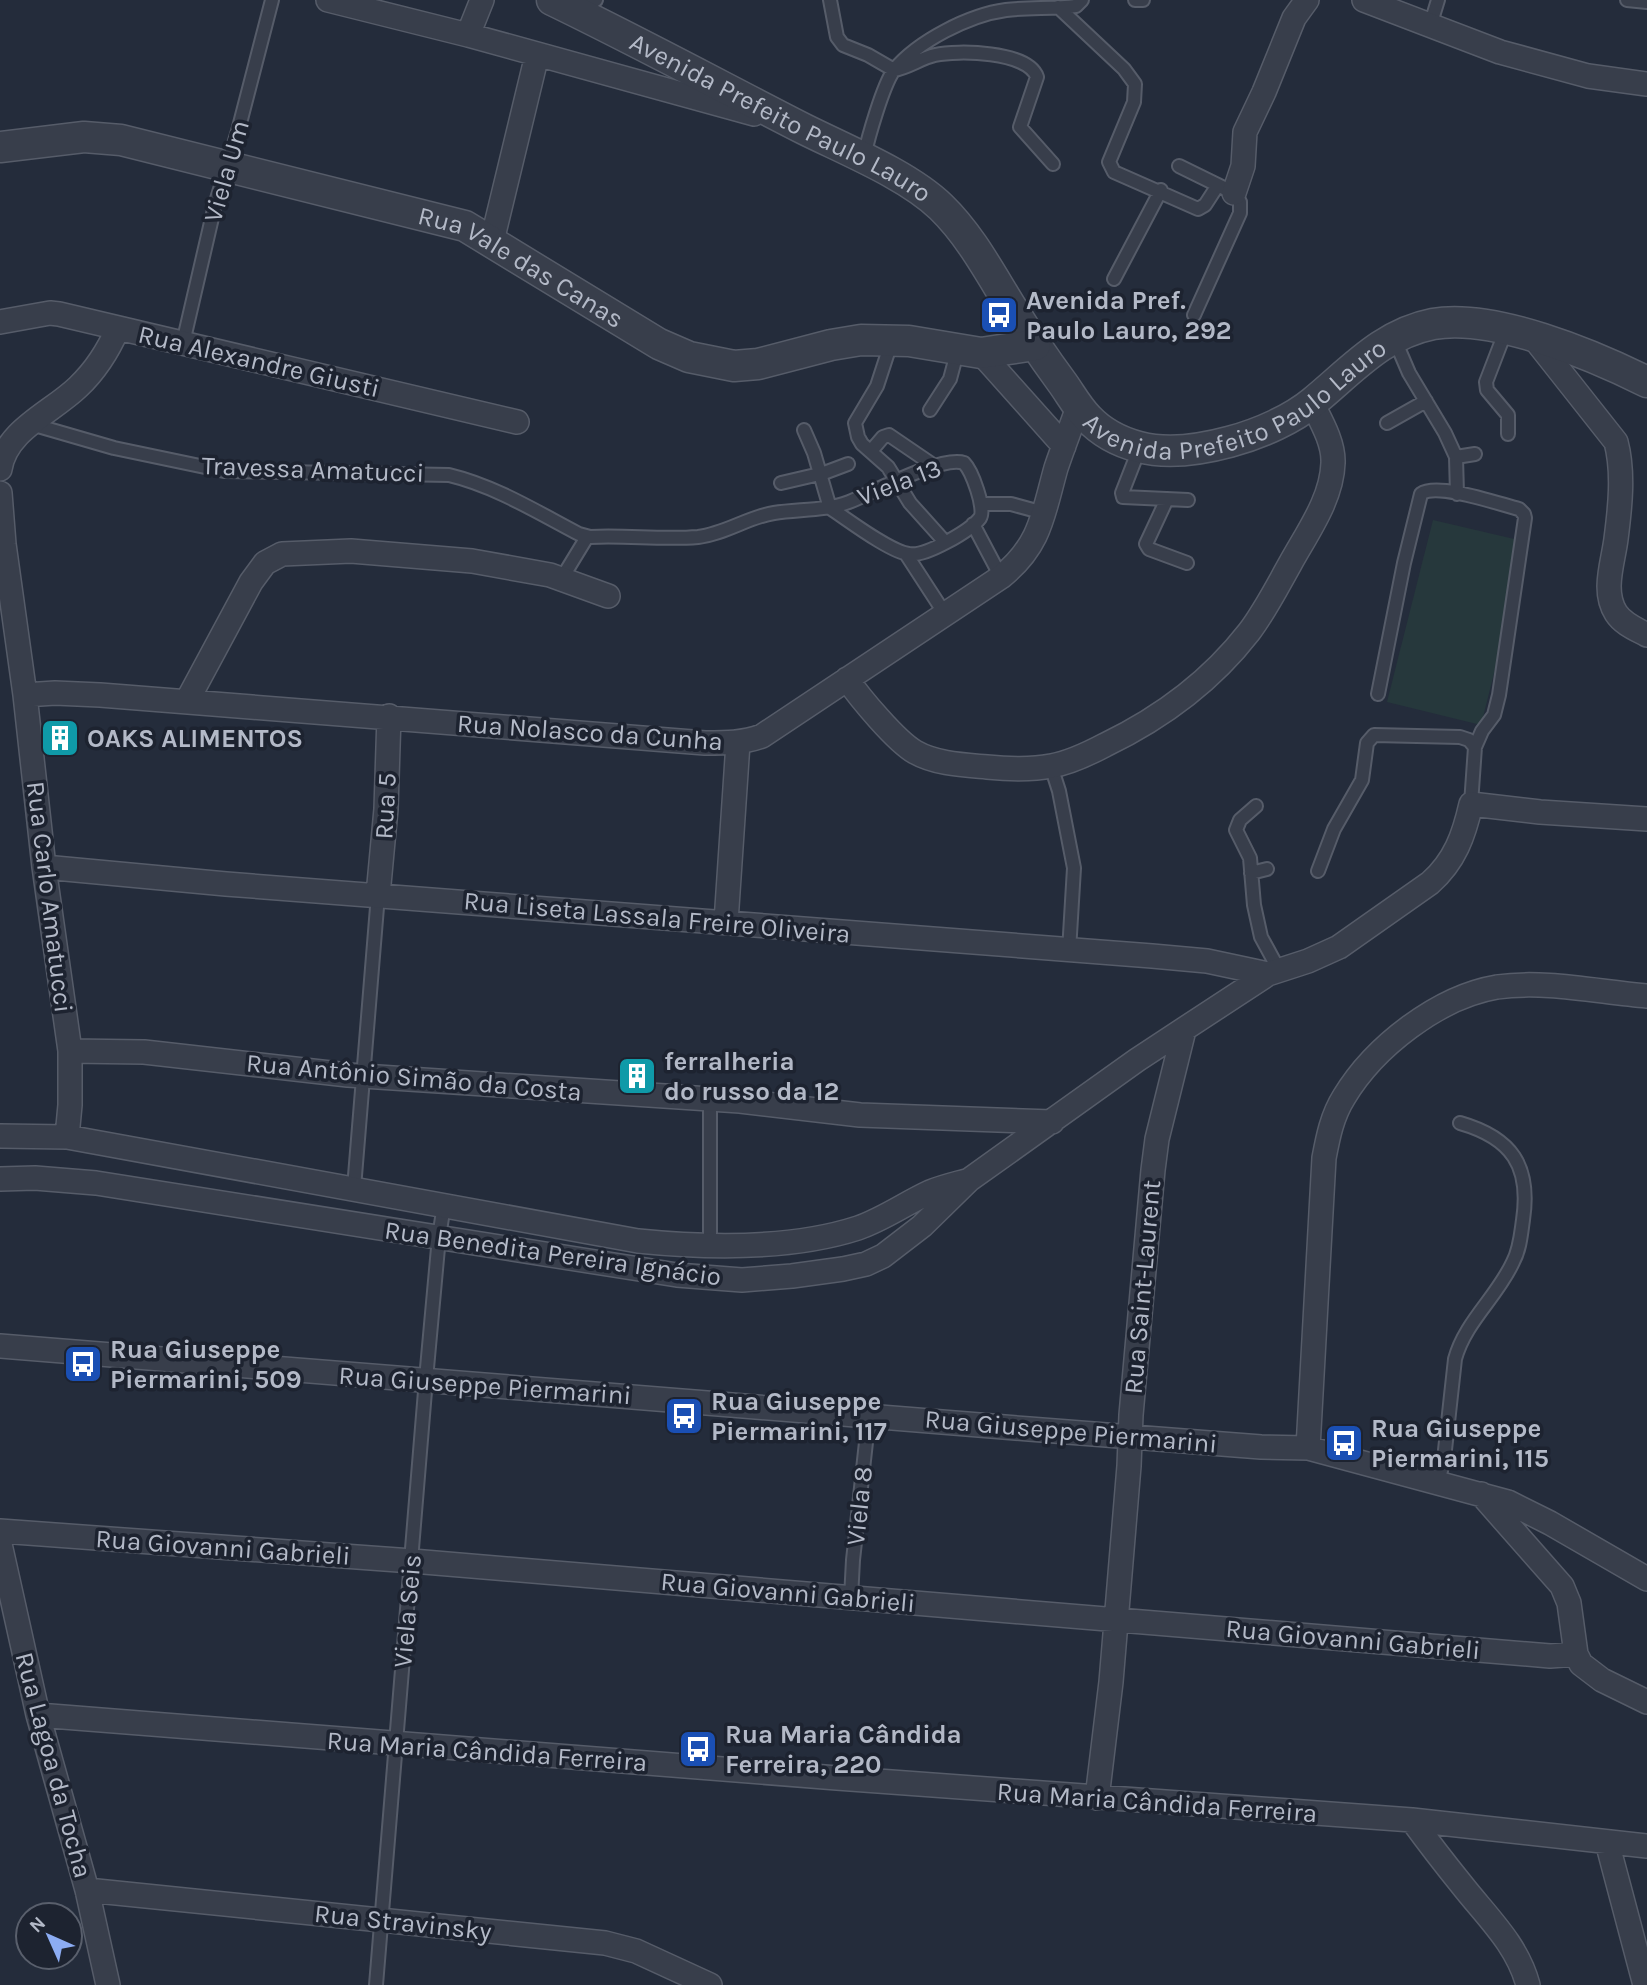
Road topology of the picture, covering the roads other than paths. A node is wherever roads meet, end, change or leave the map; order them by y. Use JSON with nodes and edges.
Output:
{"nodes":[{"id":1,"x":272,"y":0,"type":"edge"},
{"id":2,"x":328,"y":0,"type":"edge"},
{"id":3,"x":482,"y":0,"type":"edge"},
{"id":4,"x":830,"y":0,"type":"edge"},
{"id":5,"x":1082,"y":0,"type":"edge"},
{"id":6,"x":1135,"y":0,"type":"edge"},
{"id":7,"x":1143,"y":0,"type":"edge"},
{"id":8,"x":1307,"y":0,"type":"edge"},
{"id":9,"x":1363,"y":0,"type":"edge"},
{"id":10,"x":1438,"y":0,"type":"edge"},
{"id":11,"x":1626,"y":0,"type":"edge"},
{"id":12,"x":1647,"y":2,"type":"edge"},
{"id":13,"x":575,"y":4,"type":"edge"},
{"id":14,"x":1058,"y":7,"type":"junction"},
{"id":15,"x":1430,"y":26,"type":"junction"},
{"id":16,"x":468,"y":35,"type":"junction"},
{"id":17,"x":537,"y":55,"type":"junction"},
{"id":18,"x":894,"y":71,"type":"junction"},
{"id":19,"x":1647,"y":83,"type":"edge"},
{"id":20,"x":807,"y":131,"type":"junction"},
{"id":21,"x":0,"y":147,"type":"edge"},
{"id":22,"x":863,"y":158,"type":"junction"},
{"id":23,"x":1054,"y":164,"type":"dead end"},
{"id":24,"x":1179,"y":166,"type":"dead end"},
{"id":25,"x":227,"y":167,"type":"junction"},
{"id":26,"x":1226,"y":189,"type":"junction"},
{"id":27,"x":1161,"y":190,"type":"junction"},
{"id":28,"x":492,"y":241,"type":"junction"},
{"id":29,"x":1114,"y":279,"type":"dead end"},
{"id":30,"x":1194,"y":315,"type":"dead end"},
{"id":31,"x":0,"y":322,"type":"edge"},
{"id":32,"x":118,"y":328,"type":"junction"},
{"id":33,"x":1520,"y":333,"type":"junction"},
{"id":34,"x":1394,"y":338,"type":"junction"},
{"id":35,"x":892,"y":340,"type":"junction"},
{"id":36,"x":183,"y":343,"type":"junction"},
{"id":37,"x":1035,"y":345,"type":"junction"},
{"id":38,"x":970,"y":351,"type":"junction"},
{"id":39,"x":1647,"y":382,"type":"edge"},
{"id":40,"x":1426,"y":401,"type":"junction"},
{"id":41,"x":1312,"y":403,"type":"junction"},
{"id":42,"x":1078,"y":407,"type":"junction"},
{"id":43,"x":930,"y":410,"type":"dead end"},
{"id":44,"x":517,"y":422,"type":"dead end"},
{"id":45,"x":1387,"y":423,"type":"dead end"},
{"id":46,"x":31,"y":424,"type":"junction"},
{"id":47,"x":804,"y":430,"type":"dead end"},
{"id":48,"x":1507,"y":434,"type":"dead end"},
{"id":49,"x":1064,"y":446,"type":"junction"},
{"id":50,"x":1140,"y":447,"type":"junction"},
{"id":51,"x":871,"y":452,"type":"junction"},
{"id":52,"x":1475,"y":454,"type":"dead end"},
{"id":53,"x":1456,"y":457,"type":"junction"},
{"id":54,"x":848,"y":464,"type":"dead end"},
{"id":55,"x":936,"y":467,"type":"junction"},
{"id":56,"x":0,"y":469,"type":"edge"},
{"id":57,"x":819,"y":474,"type":"junction"},
{"id":58,"x":897,"y":479,"type":"junction"},
{"id":59,"x":780,"y":483,"type":"dead end"},
{"id":60,"x":0,"y":493,"type":"edge"},
{"id":61,"x":1457,"y":494,"type":"junction"},
{"id":62,"x":1167,"y":499,"type":"junction"},
{"id":63,"x":1188,"y":500,"type":"dead end"},
{"id":64,"x":981,"y":505,"type":"junction"},
{"id":65,"x":830,"y":508,"type":"junction"},
{"id":66,"x":1044,"y":513,"type":"junction"},
{"id":67,"x":973,"y":524,"type":"junction"},
{"id":68,"x":587,"y":537,"type":"junction"},
{"id":69,"x":945,"y":542,"type":"junction"},
{"id":70,"x":906,"y":554,"type":"junction"},
{"id":71,"x":1187,"y":563,"type":"dead end"},
{"id":72,"x":1001,"y":577,"type":"junction"},
{"id":73,"x":562,"y":578,"type":"junction"},
{"id":74,"x":608,"y":596,"type":"dead end"},
{"id":75,"x":945,"y":614,"type":"junction"},
{"id":76,"x":1647,"y":635,"type":"edge"},
{"id":77,"x":847,"y":679,"type":"junction"},
{"id":78,"x":1378,"y":694,"type":"dead end"},
{"id":79,"x":25,"y":695,"type":"junction"},
{"id":80,"x":187,"y":701,"type":"junction"},
{"id":81,"x":389,"y":716,"type":"junction"},
{"id":82,"x":738,"y":743,"type":"junction"},
{"id":83,"x":1475,"y":747,"type":"junction"},
{"id":84,"x":1051,"y":766,"type":"junction"},
{"id":85,"x":1471,"y":804,"type":"junction"},
{"id":86,"x":1256,"y":806,"type":"dead end"},
{"id":87,"x":1647,"y":819,"type":"edge"},
{"id":88,"x":44,"y":867,"type":"junction"},
{"id":89,"x":1267,"y":869,"type":"dead end"},
{"id":90,"x":1318,"y":871,"type":"dead end"},
{"id":91,"x":1251,"y":873,"type":"junction"},
{"id":92,"x":379,"y":895,"type":"junction"},
{"id":93,"x":726,"y":922,"type":"junction"},
{"id":94,"x":1069,"y":951,"type":"junction"},
{"id":95,"x":1273,"y":972,"type":"junction"},
{"id":96,"x":1647,"y":996,"type":"edge"},
{"id":97,"x":1184,"y":1030,"type":"junction"},
{"id":98,"x":70,"y":1051,"type":"junction"},
{"id":99,"x":363,"y":1076,"type":"junction"},
{"id":100,"x":710,"y":1099,"type":"junction"},
{"id":101,"x":1052,"y":1122,"type":"junction"},
{"id":102,"x":1460,"y":1124,"type":"dead end"},
{"id":103,"x":0,"y":1136,"type":"edge"},
{"id":104,"x":67,"y":1138,"type":"junction"},
{"id":105,"x":0,"y":1178,"type":"edge"},
{"id":106,"x":969,"y":1180,"type":"junction"},
{"id":107,"x":354,"y":1188,"type":"junction"},
{"id":108,"x":444,"y":1205,"type":"junction"},
{"id":109,"x":439,"y":1237,"type":"junction"},
{"id":110,"x":710,"y":1245,"type":"junction"},
{"id":111,"x":0,"y":1346,"type":"edge"},
{"id":112,"x":426,"y":1379,"type":"junction"},
{"id":113,"x":869,"y":1415,"type":"junction"},
{"id":114,"x":1131,"y":1435,"type":"junction"},
{"id":115,"x":1308,"y":1448,"type":"junction"},
{"id":116,"x":1438,"y":1482,"type":"junction"},
{"id":117,"x":1481,"y":1494,"type":"junction"},
{"id":118,"x":0,"y":1531,"type":"edge"},
{"id":119,"x":0,"y":1544,"type":"edge"},
{"id":120,"x":412,"y":1561,"type":"junction"},
{"id":121,"x":1647,"y":1579,"type":"edge"},
{"id":122,"x":851,"y":1598,"type":"junction"},
{"id":123,"x":1116,"y":1619,"type":"junction"},
{"id":124,"x":1576,"y":1654,"type":"junction"},
{"id":125,"x":1647,"y":1702,"type":"edge"},
{"id":126,"x":38,"y":1715,"type":"junction"},
{"id":127,"x":396,"y":1744,"type":"junction"},
{"id":128,"x":1097,"y":1798,"type":"junction"},
{"id":129,"x":1412,"y":1820,"type":"junction"},
{"id":130,"x":1607,"y":1842,"type":"junction"},
{"id":131,"x":1647,"y":1846,"type":"edge"},
{"id":132,"x":87,"y":1890,"type":"junction"},
{"id":133,"x":382,"y":1920,"type":"junction"},
{"id":134,"x":108,"y":1985,"type":"edge"},
{"id":135,"x":376,"y":1985,"type":"edge"},
{"id":136,"x":710,"y":1985,"type":"edge"},
{"id":137,"x":1528,"y":1985,"type":"edge"},
{"id":138,"x":1645,"y":1985,"type":"edge"}],
"edges":[{"from":1,"to":25,"type":"lane","name":"Viela Um"},
{"from":2,"to":16,"type":"street"},
{"from":3,"to":16,"type":"street"},
{"from":4,"to":18,"type":"lane"},
{"from":5,"to":14,"type":"lane"},
{"from":6,"to":7,"type":"lane"},
{"from":8,"to":26,"type":"street"},
{"from":9,"to":15,"type":"street"},
{"from":10,"to":15,"type":"lane"},
{"from":11,"to":12,"type":"lane"},
{"from":13,"to":20,"type":"street","name":"Avenida Prefeito Paulo Lauro"},
{"from":14,"to":18,"type":"lane"},
{"from":14,"to":27,"type":"lane"},
{"from":15,"to":19,"type":"street"},
{"from":16,"to":17,"type":"street"},
{"from":17,"to":20,"type":"street"},
{"from":17,"to":28,"type":"street"},
{"from":18,"to":22,"type":"lane"},
{"from":18,"to":23,"type":"lane"},
{"from":20,"to":22,"type":"street","name":"Avenida Prefeito Paulo Lauro"},
{"from":21,"to":25,"type":"street","name":"Rua Vale das Canas"},
{"from":22,"to":37,"type":"street","name":"Avenida Prefeito Paulo Lauro"},
{"from":24,"to":26,"type":"lane"},
{"from":25,"to":28,"type":"street","name":"Rua Vale das Canas"},
{"from":25,"to":36,"type":"lane","name":"Viela Um"},
{"from":26,"to":27,"type":"lane"},
{"from":26,"to":30,"type":"lane"},
{"from":27,"to":29,"type":"lane"},
{"from":28,"to":35,"type":"street","name":"Rua Vale das Canas"},
{"from":31,"to":32,"type":"street","name":"Rua Alexandre Giusti"},
{"from":32,"to":36,"type":"street","name":"Rua Alexandre Giusti"},
{"from":32,"to":46,"type":"street"},
{"from":33,"to":34,"type":"street","name":"Avenida Prefeito Paulo Lauro"},
{"from":33,"to":39,"type":"street","name":"Avenida Prefeito Paulo Lauro"},
{"from":33,"to":48,"type":"lane"},
{"from":33,"to":76,"type":"street"},
{"from":34,"to":40,"type":"lane"},
{"from":34,"to":41,"type":"street","name":"Avenida Prefeito Paulo Lauro"},
{"from":35,"to":38,"type":"street","name":"Rua Vale das Canas"},
{"from":35,"to":51,"type":"lane"},
{"from":36,"to":44,"type":"street","name":"Rua Alexandre Giusti"},
{"from":37,"to":38,"type":"street","name":"Rua Vale das Canas"},
{"from":37,"to":42,"type":"street","name":"Avenida Prefeito Paulo Lauro"},
{"from":38,"to":43,"type":"lane"},
{"from":38,"to":49,"type":"street"},
{"from":40,"to":45,"type":"lane"},
{"from":40,"to":53,"type":"lane"},
{"from":41,"to":50,"type":"street","name":"Avenida Prefeito Paulo Lauro"},
{"from":41,"to":84,"type":"street"},
{"from":42,"to":49,"type":"street","name":"Rua Nolasco da Cunha"},
{"from":42,"to":50,"type":"street","name":"Avenida Prefeito Paulo Lauro"},
{"from":46,"to":56,"type":"street"},
{"from":46,"to":68,"type":"lane","name":"Travessa Amatucci"},
{"from":47,"to":57,"type":"lane"},
{"from":49,"to":66,"type":"street","name":"Rua Nolasco da Cunha"},
{"from":50,"to":62,"type":"lane"},
{"from":51,"to":55,"type":"lane"},
{"from":51,"to":58,"type":"lane"},
{"from":52,"to":53,"type":"lane"},
{"from":53,"to":61,"type":"lane"},
{"from":54,"to":57,"type":"lane"},
{"from":55,"to":58,"type":"lane","name":"Viela 13"},
{"from":55,"to":64,"type":"lane","name":"Viela 13"},
{"from":57,"to":59,"type":"lane"},
{"from":57,"to":65,"type":"lane"},
{"from":58,"to":65,"type":"lane","name":"Viela 13"},
{"from":58,"to":69,"type":"lane"},
{"from":60,"to":79,"type":"street","name":"Rua Carlo Amatucci"},
{"from":61,"to":78,"type":"lane"},
{"from":61,"to":83,"type":"lane"},
{"from":62,"to":63,"type":"lane"},
{"from":62,"to":71,"type":"lane"},
{"from":64,"to":66,"type":"lane"},
{"from":64,"to":67,"type":"lane"},
{"from":65,"to":68,"type":"lane","name":"Viela 13"},
{"from":65,"to":70,"type":"lane"},
{"from":66,"to":72,"type":"street","name":"Rua Nolasco da Cunha"},
{"from":67,"to":69,"type":"lane"},
{"from":67,"to":72,"type":"lane"},
{"from":68,"to":73,"type":"lane"},
{"from":69,"to":70,"type":"lane"},
{"from":70,"to":75,"type":"lane"},
{"from":72,"to":75,"type":"street","name":"Rua Nolasco da Cunha"},
{"from":73,"to":74,"type":"street"},
{"from":73,"to":80,"type":"street"},
{"from":75,"to":77,"type":"street","name":"Rua Nolasco da Cunha"},
{"from":77,"to":82,"type":"street","name":"Rua Nolasco da Cunha"},
{"from":77,"to":84,"type":"street"},
{"from":79,"to":80,"type":"street","name":"Rua Nolasco da Cunha"},
{"from":79,"to":88,"type":"street","name":"Rua Carlo Amatucci"},
{"from":80,"to":81,"type":"street","name":"Rua Nolasco da Cunha"},
{"from":81,"to":82,"type":"street","name":"Rua Nolasco da Cunha"},
{"from":81,"to":92,"type":"street","name":"Rua 5"},
{"from":82,"to":93,"type":"street"},
{"from":83,"to":85,"type":"lane"},
{"from":83,"to":90,"type":"lane"},
{"from":84,"to":94,"type":"lane"},
{"from":85,"to":87,"type":"street"},
{"from":85,"to":95,"type":"street"},
{"from":86,"to":91,"type":"lane"},
{"from":88,"to":92,"type":"street","name":"Rua Liseta Lassala Freire Oliveira"},
{"from":88,"to":98,"type":"street","name":"Rua Carlo Amatucci"},
{"from":89,"to":91,"type":"lane"},
{"from":91,"to":95,"type":"lane"},
{"from":92,"to":93,"type":"street","name":"Rua Liseta Lassala Freire Oliveira"},
{"from":92,"to":99,"type":"lane"},
{"from":93,"to":94,"type":"street","name":"Rua Liseta Lassala Freire Oliveira"},
{"from":94,"to":95,"type":"street","name":"Rua Liseta Lassala Freire Oliveira"},
{"from":95,"to":97,"type":"street"},
{"from":96,"to":115,"type":"street"},
{"from":97,"to":101,"type":"street"},
{"from":97,"to":114,"type":"street","name":"Rua Saint-Laurent"},
{"from":98,"to":99,"type":"street","name":"Rua Antônio Simão da Costa"},
{"from":98,"to":104,"type":"street","name":"Rua Carlo Amatucci"},
{"from":99,"to":100,"type":"street","name":"Rua Antônio Simão da Costa"},
{"from":99,"to":107,"type":"lane"},
{"from":100,"to":101,"type":"street","name":"Rua Antônio Simão da Costa"},
{"from":100,"to":110,"type":"lane"},
{"from":101,"to":106,"type":"street"},
{"from":102,"to":116,"type":"lane"},
{"from":103,"to":104,"type":"street","name":"Rua Benedita Pereira Ignácio"},
{"from":104,"to":107,"type":"street","name":"Rua Benedita Pereira Ignácio"},
{"from":105,"to":109,"type":"street","name":"Rua Benedita Pereira Ignácio"},
{"from":106,"to":109,"type":"street","name":"Rua Benedita Pereira Ignácio"},
{"from":106,"to":110,"type":"street","name":"Rua Benedita Pereira Ignácio"},
{"from":107,"to":108,"type":"street","name":"Rua Benedita Pereira Ignácio"},
{"from":108,"to":109,"type":"lane","name":"Viela Seis"},
{"from":108,"to":110,"type":"street","name":"Rua Benedita Pereira Ignácio"},
{"from":109,"to":112,"type":"lane","name":"Viela Seis"},
{"from":111,"to":112,"type":"street","name":"Rua Giuseppe Piermarini"},
{"from":112,"to":113,"type":"street","name":"Rua Giuseppe Piermarini"},
{"from":112,"to":120,"type":"lane","name":"Viela Seis"},
{"from":113,"to":114,"type":"street","name":"Rua Giuseppe Piermarini"},
{"from":113,"to":122,"type":"lane","name":"Viela 8"},
{"from":114,"to":115,"type":"street","name":"Rua Giuseppe Piermarini"},
{"from":114,"to":123,"type":"street","name":"Rua Saint-Laurent"},
{"from":115,"to":116,"type":"street","name":"Rua Giuseppe Piermarini"},
{"from":116,"to":117,"type":"street","name":"Rua Giuseppe Piermarini"},
{"from":117,"to":121,"type":"street","name":"Rua Giuseppe Piermarini"},
{"from":117,"to":124,"type":"street"},
{"from":118,"to":120,"type":"street","name":"Rua Giovanni Gabrieli"},
{"from":119,"to":126,"type":"street","name":"Rua Lagoa da Tocha"},
{"from":120,"to":122,"type":"street","name":"Rua Giovanni Gabrieli"},
{"from":120,"to":127,"type":"lane","name":"Viela Seis"},
{"from":122,"to":123,"type":"street","name":"Rua Giovanni Gabrieli"},
{"from":123,"to":124,"type":"street","name":"Rua Giovanni Gabrieli"},
{"from":123,"to":128,"type":"street","name":"Rua Saint-Laurent"},
{"from":124,"to":125,"type":"street"},
{"from":126,"to":127,"type":"street","name":"Rua Maria Cândida Ferreira"},
{"from":126,"to":132,"type":"street","name":"Rua Lagoa da Tocha"},
{"from":127,"to":128,"type":"street","name":"Rua Maria Cândida Ferreira"},
{"from":127,"to":133,"type":"lane","name":"Viela Seis"},
{"from":128,"to":129,"type":"street","name":"Rua Maria Cândida Ferreira"},
{"from":129,"to":130,"type":"street","name":"Rua Maria Cândida Ferreira"},
{"from":129,"to":137,"type":"street"},
{"from":130,"to":131,"type":"street","name":"Rua Maria Cândida Ferreira"},
{"from":130,"to":138,"type":"street"},
{"from":132,"to":133,"type":"street","name":"Rua Stravinsky"},
{"from":132,"to":134,"type":"street","name":"Rua Lagoa da Tocha"},
{"from":133,"to":135,"type":"lane","name":"Viela Seis"},
{"from":133,"to":136,"type":"street","name":"Rua Stravinsky"}]}
